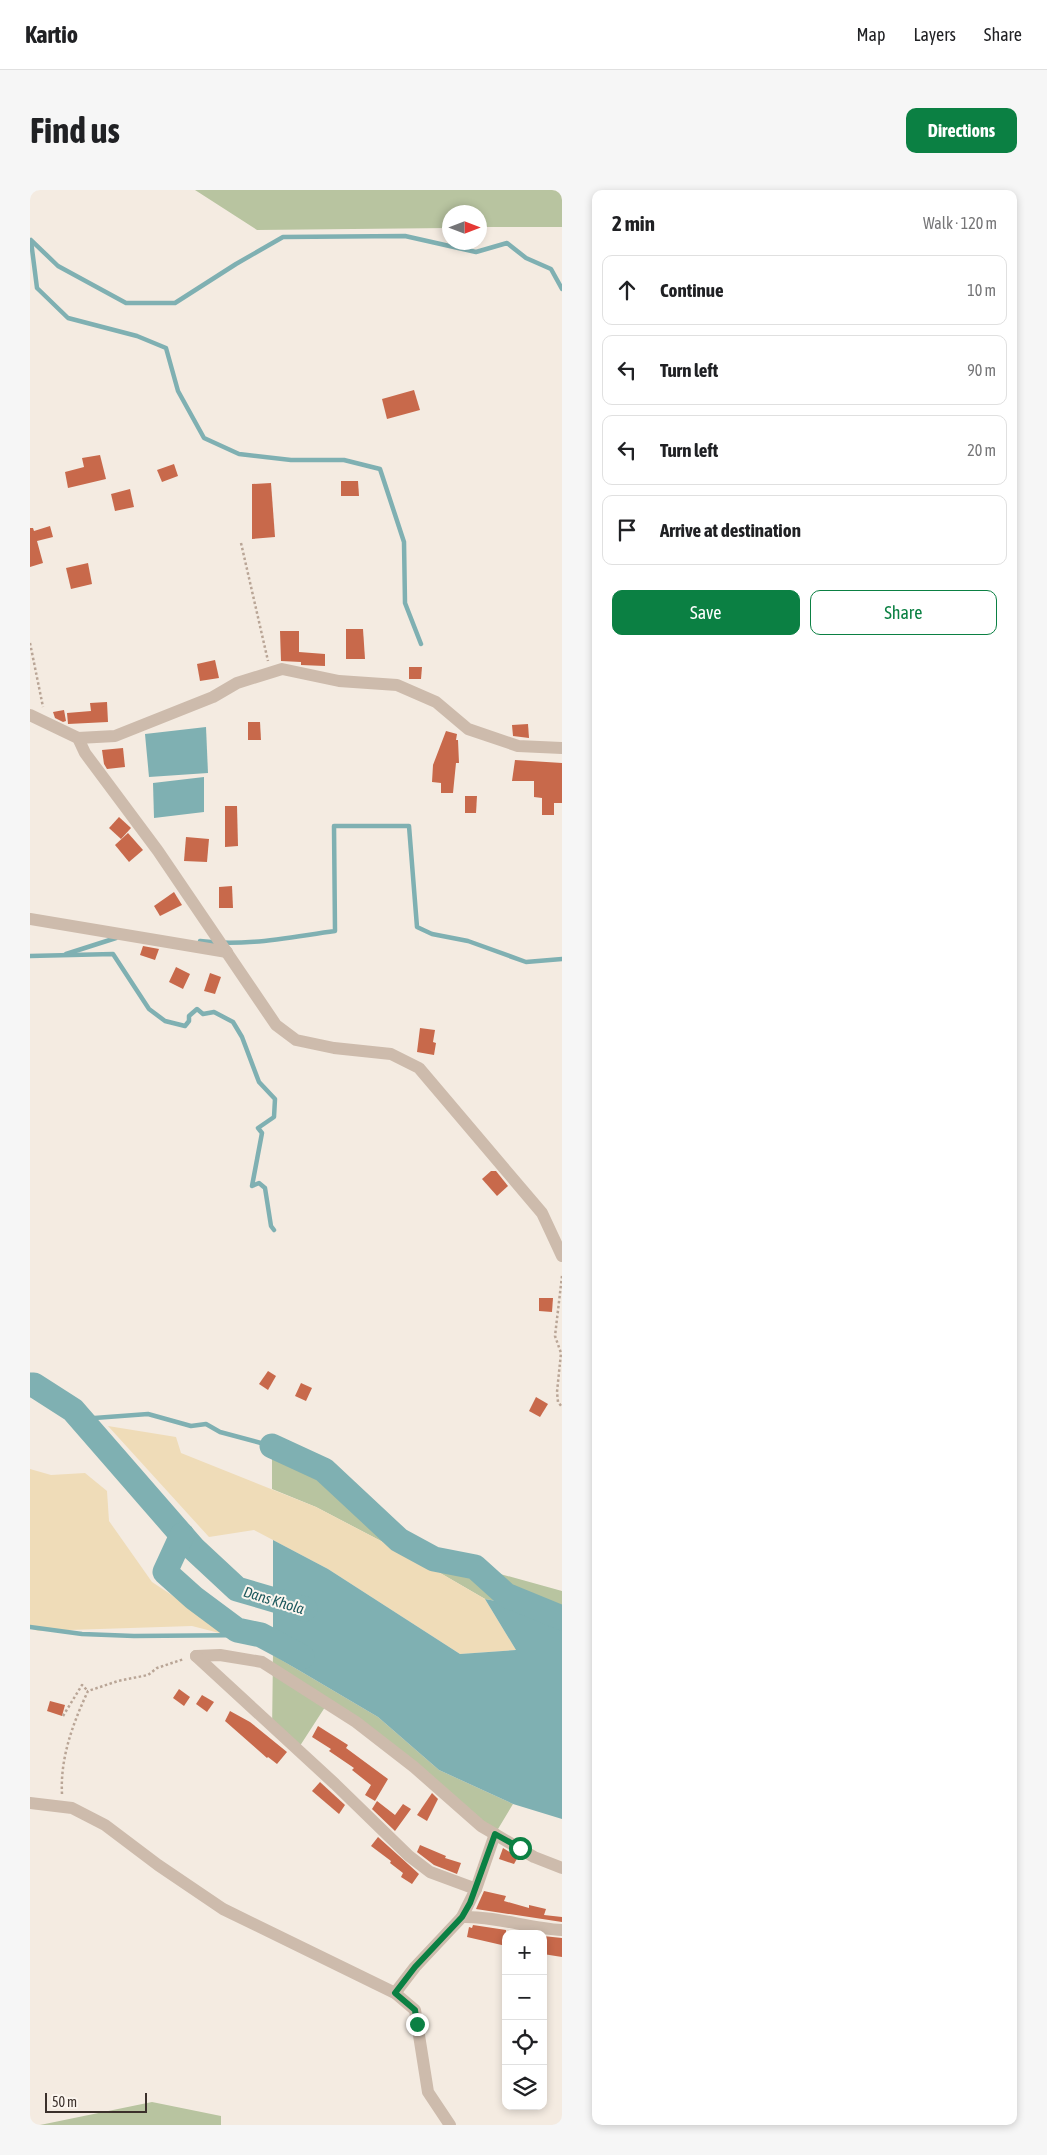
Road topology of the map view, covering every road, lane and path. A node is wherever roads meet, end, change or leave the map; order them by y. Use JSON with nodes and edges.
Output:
{"nodes":[{"id":1,"x":241,"y":543,"type":"dead end"},
{"id":2,"x":30,"y":643,"type":"edge"},
{"id":3,"x":270,"y":673,"type":"junction"},
{"id":4,"x":30,"y":715,"type":"edge"},
{"id":5,"x":46,"y":723,"type":"junction"},
{"id":6,"x":78,"y":738,"type":"junction"},
{"id":7,"x":562,"y":748,"type":"edge"},
{"id":8,"x":30,"y":920,"type":"edge"},
{"id":9,"x":227,"y":952,"type":"junction"},
{"id":10,"x":562,"y":1256,"type":"edge"},
{"id":11,"x":562,"y":1276,"type":"edge"},
{"id":12,"x":562,"y":1407,"type":"edge"},
{"id":13,"x":196,"y":1656,"type":"junction"},
{"id":14,"x":88,"y":1691,"type":"junction"},
{"id":15,"x":62,"y":1716,"type":"dead end"},
{"id":16,"x":30,"y":1804,"type":"edge"},
{"id":17,"x":62,"y":1808,"type":"junction"},
{"id":18,"x":495,"y":1834,"type":"junction"},
{"id":19,"x":562,"y":1868,"type":"edge"},
{"id":20,"x":476,"y":1889,"type":"junction"},
{"id":21,"x":462,"y":1917,"type":"junction"},
{"id":22,"x":562,"y":1930,"type":"edge"},
{"id":23,"x":395,"y":1993,"type":"junction"},
{"id":24,"x":450,"y":2125,"type":"edge"}],
"edges":[{"from":1,"to":3,"type":"path"},
{"from":2,"to":5,"type":"path"},
{"from":3,"to":6,"type":"street"},
{"from":3,"to":7,"type":"street"},
{"from":4,"to":5,"type":"street"},
{"from":5,"to":6,"type":"street"},
{"from":6,"to":9,"type":"street"},
{"from":8,"to":9,"type":"street"},
{"from":9,"to":10,"type":"street"},
{"from":11,"to":12,"type":"path"},
{"from":13,"to":14,"type":"path"},
{"from":13,"to":18,"type":"street"},
{"from":13,"to":20,"type":"street"},
{"from":14,"to":15,"type":"path"},
{"from":14,"to":17,"type":"path"},
{"from":16,"to":17,"type":"street"},
{"from":17,"to":23,"type":"street"},
{"from":18,"to":19,"type":"street"},
{"from":18,"to":20,"type":"street"},
{"from":20,"to":21,"type":"street"},
{"from":21,"to":22,"type":"street"},
{"from":21,"to":23,"type":"street"},
{"from":23,"to":24,"type":"street"}]}
